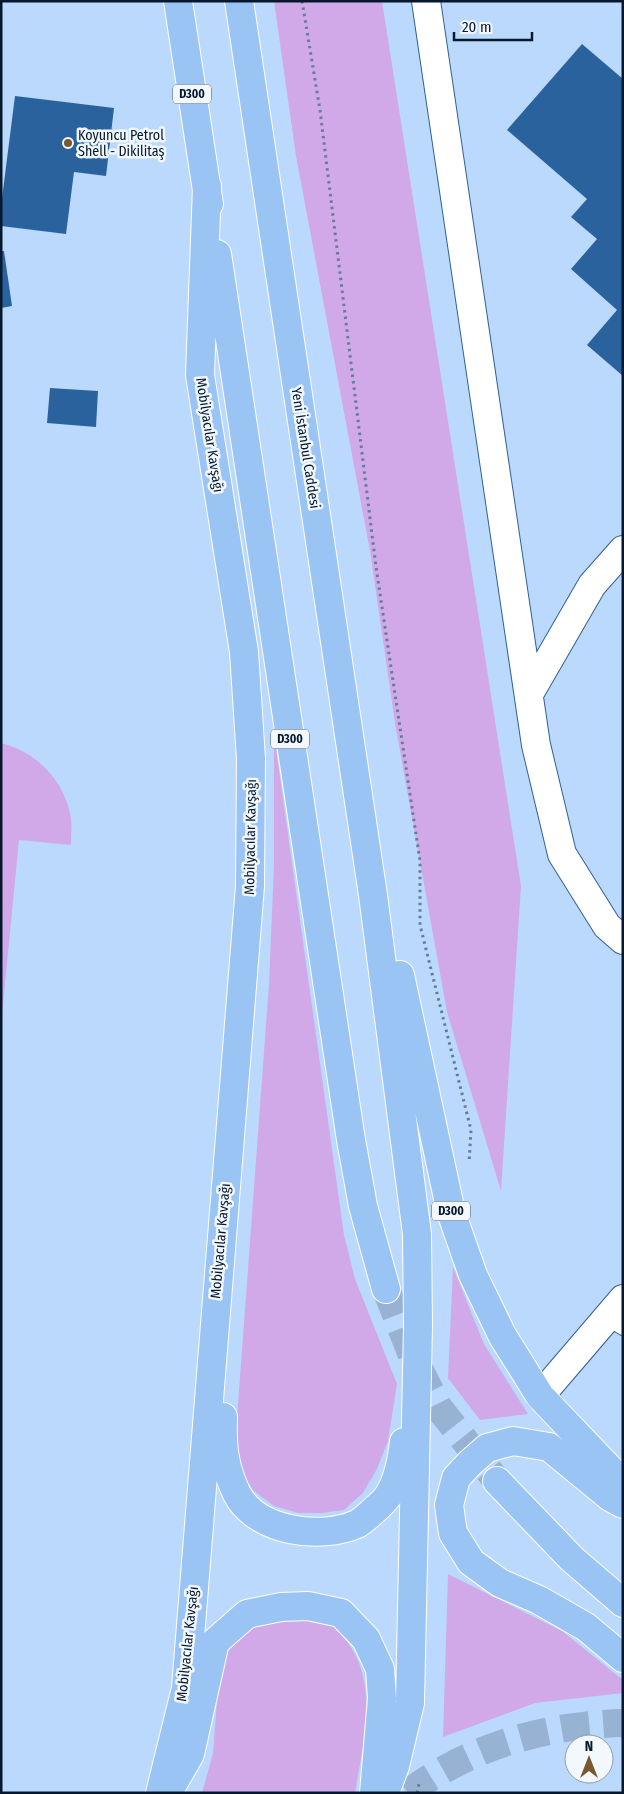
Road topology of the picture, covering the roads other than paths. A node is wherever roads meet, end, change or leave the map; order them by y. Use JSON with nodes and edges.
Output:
{"nodes":[{"id":1,"x":178,"y":1,"type":"edge"},
{"id":2,"x":239,"y":1,"type":"edge"},
{"id":3,"x":426,"y":1,"type":"edge"},
{"id":4,"x":207,"y":186,"type":"junction"},
{"id":5,"x":623,"y":550,"type":"edge"},
{"id":6,"x":529,"y":694,"type":"junction"},
{"id":7,"x":373,"y":896,"type":"junction"},
{"id":8,"x":623,"y":940,"type":"edge"},
{"id":9,"x":217,"y":1276,"type":"junction"},
{"id":10,"x":386,"y":1289,"type":"tunnel mouth"},
{"id":11,"x":618,"y":1315,"type":"edge"},
{"id":12,"x":418,"y":1325,"type":"junction"},
{"id":13,"x":540,"y":1396,"type":"junction"},
{"id":14,"x":497,"y":1481,"type":"tunnel mouth"},
{"id":15,"x":623,"y":1483,"type":"edge"},
{"id":16,"x":623,"y":1504,"type":"edge"},
{"id":17,"x":623,"y":1603,"type":"edge"},
{"id":18,"x":623,"y":1658,"type":"edge"},
{"id":19,"x":160,"y":1793,"type":"edge"},
{"id":20,"x":168,"y":1793,"type":"edge"},
{"id":21,"x":374,"y":1793,"type":"edge"},
{"id":22,"x":385,"y":1793,"type":"edge"}],
"edges":[{"from":1,"to":4,"type":"highway","number":"D300"},
{"from":2,"to":7,"type":"highway","name":"Yeni İstanbul Caddesi","number":"D300"},
{"from":3,"to":6,"type":"street"},
{"from":4,"to":9,"type":"highway","name":"Mobilyacılar Kavşağı"},
{"from":4,"to":10,"type":"highway","number":"D300"},
{"from":5,"to":6,"type":"street"},
{"from":6,"to":8,"type":"street"},
{"from":7,"to":12,"type":"highway"},
{"from":7,"to":13,"type":"highway","number":"D300"},
{"from":9,"to":12,"type":"highway"},
{"from":9,"to":19,"type":"highway","name":"Mobilyacılar Kavşağı"},
{"from":11,"to":13,"type":"street"},
{"from":12,"to":22,"type":"highway"},
{"from":13,"to":15,"type":"highway","number":"D300"},
{"from":14,"to":17,"type":"highway"},
{"from":16,"to":18,"type":"highway"},
{"from":20,"to":21,"type":"highway"}]}
